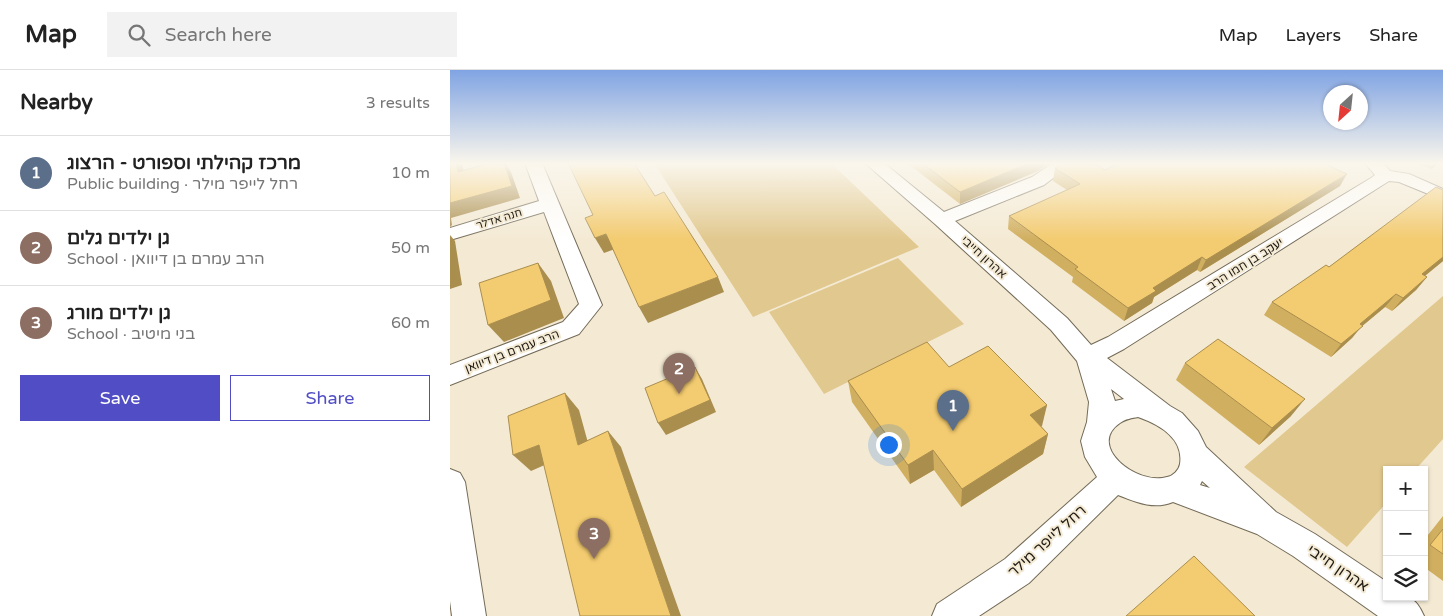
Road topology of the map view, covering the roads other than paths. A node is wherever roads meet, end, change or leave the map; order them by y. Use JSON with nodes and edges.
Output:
{"nodes":[{"id":1,"x":543,"y":188,"type":"edge"},
{"id":2,"x":904,"y":188,"type":"edge"},
{"id":3,"x":1020,"y":188,"type":"edge"},
{"id":4,"x":1350,"y":188,"type":"edge"},
{"id":5,"x":1428,"y":188,"type":"edge"},
{"id":6,"x":1443,"y":195,"type":"edge"},
{"id":7,"x":549,"y":204,"type":"junction"},
{"id":8,"x":942,"y":220,"type":"junction"},
{"id":9,"x":450,"y":234,"type":"edge"},
{"id":10,"x":1088,"y":357,"type":"junction"},
{"id":11,"x":450,"y":375,"type":"edge"},
{"id":12,"x":1161,"y":414,"type":"junction"},
{"id":13,"x":1100,"y":422,"type":"junction"},
{"id":14,"x":1195,"y":454,"type":"junction"},
{"id":15,"x":1116,"y":478,"type":"junction"},
{"id":16,"x":450,"y":482,"type":"edge"},
{"id":17,"x":1174,"y":489,"type":"junction"},
{"id":18,"x":1267,"y":523,"type":"junction"},
{"id":19,"x":469,"y":616,"type":"edge"},
{"id":20,"x":948,"y":616,"type":"edge"},
{"id":21,"x":1406,"y":616,"type":"edge"}],
"edges":[{"from":1,"to":7,"type":"street","name":"הרב עמרם בן דיוואן"},
{"from":2,"to":8,"type":"street","name":"אהרון חייבי"},
{"from":3,"to":8,"type":"street"},
{"from":4,"to":10,"type":"street","name":"יעקב בן חמו הרב"},
{"from":5,"to":6,"type":"street"},
{"from":7,"to":9,"type":"street","name":"חנה אדלר"},
{"from":7,"to":11,"type":"street","name":"הרב עמרם בן דיוואן"},
{"from":8,"to":10,"type":"street","name":"אהרון חייבי"},
{"from":10,"to":12,"type":"street","name":"אהרון חייבי"},
{"from":10,"to":13,"type":"street","name":"אהרון חייבי"},
{"from":12,"to":13,"type":"street"},
{"from":12,"to":14,"type":"street"},
{"from":13,"to":15,"type":"street"},
{"from":14,"to":17,"type":"street"},
{"from":14,"to":18,"type":"street","name":"אהרון חייבי"},
{"from":15,"to":17,"type":"street"},
{"from":15,"to":20,"type":"street","name":"רחל לייפר מילר"},
{"from":16,"to":19,"type":"street"},
{"from":17,"to":18,"type":"street","name":"אהרון חייבי"},
{"from":18,"to":21,"type":"street","name":"אהרון חייבי"}]}
